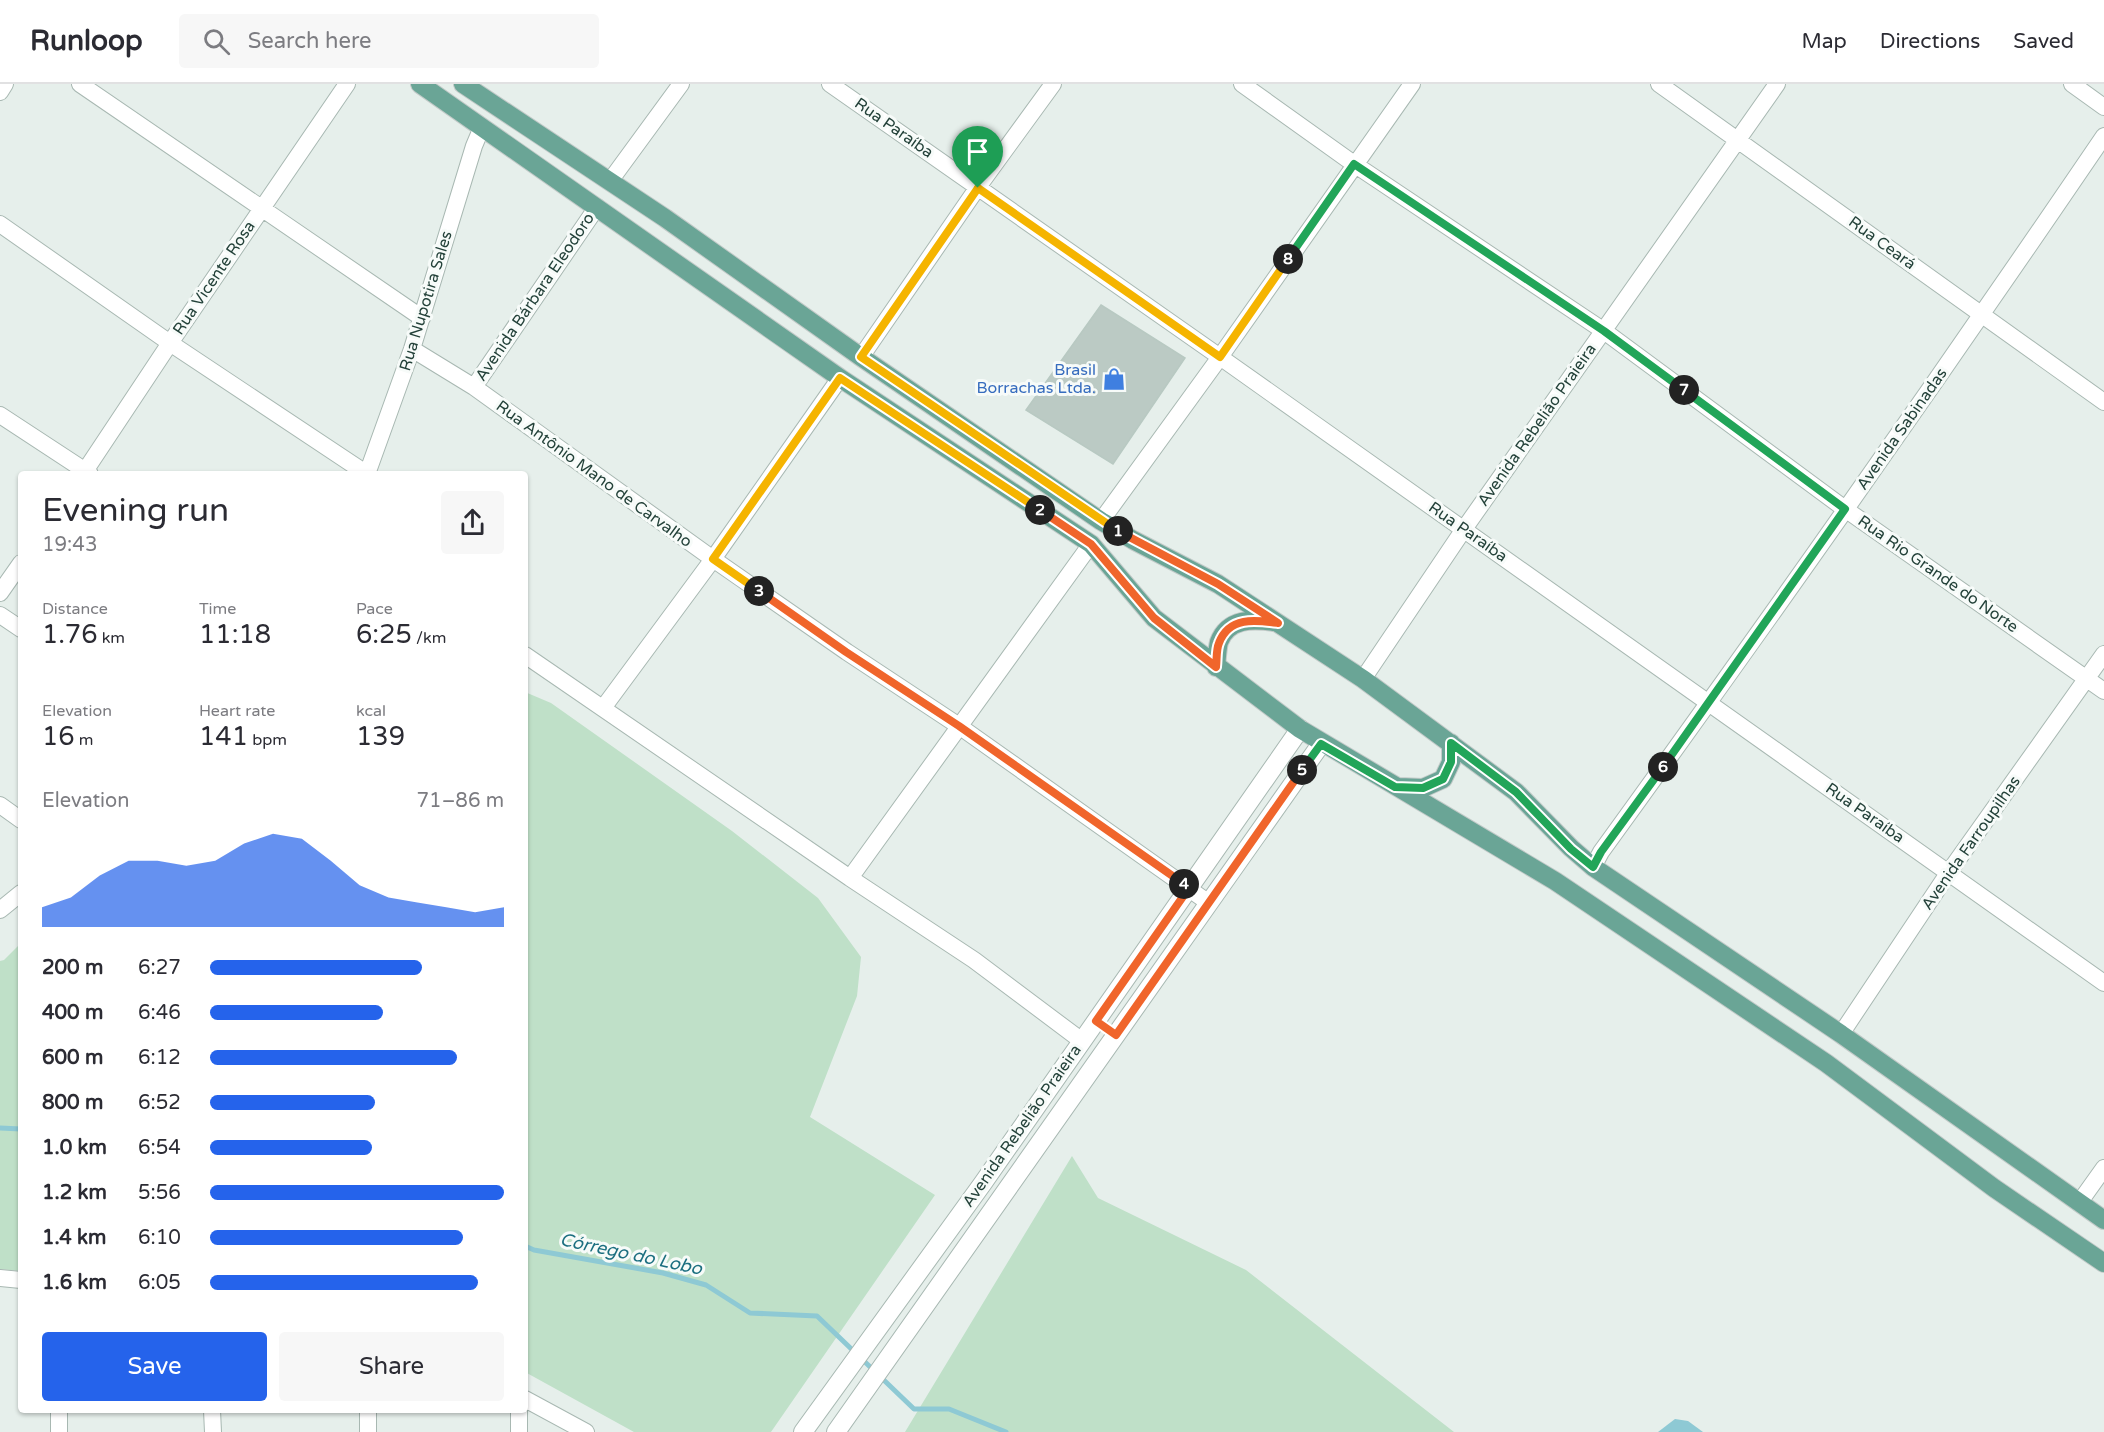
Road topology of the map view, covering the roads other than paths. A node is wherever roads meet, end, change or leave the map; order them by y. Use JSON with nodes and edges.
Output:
{"nodes":[{"id":1,"x":5,"y":84,"type":"edge"},
{"id":2,"x":80,"y":84,"type":"edge"},
{"id":3,"x":347,"y":84,"type":"edge"},
{"id":4,"x":420,"y":84,"type":"edge"},
{"id":5,"x":463,"y":84,"type":"edge"},
{"id":6,"x":681,"y":84,"type":"edge"},
{"id":7,"x":830,"y":84,"type":"edge"},
{"id":8,"x":1053,"y":84,"type":"edge"},
{"id":9,"x":1242,"y":84,"type":"edge"},
{"id":10,"x":1412,"y":84,"type":"edge"},
{"id":11,"x":1659,"y":84,"type":"edge"},
{"id":12,"x":1777,"y":84,"type":"edge"},
{"id":13,"x":2072,"y":84,"type":"edge"},
{"id":14,"x":0,"y":92,"type":"edge"},
{"id":15,"x":2104,"y":107,"type":"edge"},
{"id":16,"x":482,"y":127,"type":"junction"},
{"id":17,"x":2104,"y":136,"type":"edge"},
{"id":18,"x":1739,"y":140,"type":"junction"},
{"id":19,"x":1354,"y":164,"type":"junction"},
{"id":20,"x":610,"y":181,"type":"junction"},
{"id":21,"x":978,"y":188,"type":"junction"},
{"id":22,"x":597,"y":207,"type":"junction"},
{"id":23,"x":261,"y":208,"type":"junction"},
{"id":24,"x":0,"y":224,"type":"edge"},
{"id":25,"x":1982,"y":315,"type":"junction"},
{"id":26,"x":422,"y":318,"type":"junction"},
{"id":27,"x":1604,"y":331,"type":"junction"},
{"id":28,"x":170,"y":343,"type":"junction"},
{"id":29,"x":412,"y":349,"type":"junction"},
{"id":30,"x":861,"y":357,"type":"junction"},
{"id":31,"x":1220,"y":357,"type":"junction"},
{"id":32,"x":840,"y":378,"type":"junction"},
{"id":33,"x":474,"y":387,"type":"junction"},
{"id":34,"x":2104,"y":402,"type":"edge"},
{"id":35,"x":0,"y":415,"type":"edge"},
{"id":36,"x":83,"y":471,"type":"edge"},
{"id":37,"x":87,"y":471,"type":"edge"},
{"id":38,"x":362,"y":471,"type":"edge"},
{"id":39,"x":368,"y":471,"type":"edge"},
{"id":40,"x":1845,"y":509,"type":"junction"},
{"id":41,"x":1101,"y":521,"type":"junction"},
{"id":42,"x":1464,"y":529,"type":"junction"},
{"id":43,"x":1091,"y":544,"type":"junction"},
{"id":44,"x":713,"y":559,"type":"junction"},
{"id":45,"x":18,"y":567,"type":"edge"},
{"id":46,"x":0,"y":593,"type":"edge"},
{"id":47,"x":0,"y":615,"type":"edge"},
{"id":48,"x":1278,"y":623,"type":"junction"},
{"id":49,"x":18,"y":627,"type":"edge"},
{"id":50,"x":2104,"y":654,"type":"edge"},
{"id":51,"x":528,"y":657,"type":"edge"},
{"id":52,"x":1216,"y":667,"type":"junction"},
{"id":53,"x":1363,"y":679,"type":"junction"},
{"id":54,"x":2087,"y":679,"type":"junction"},
{"id":55,"x":2104,"y":691,"type":"edge"},
{"id":56,"x":1709,"y":703,"type":"junction"},
{"id":57,"x":603,"y":708,"type":"junction"},
{"id":58,"x":959,"y":726,"type":"junction"},
{"id":59,"x":1300,"y":729,"type":"junction"},
{"id":60,"x":1451,"y":743,"type":"junction"},
{"id":61,"x":1321,"y":744,"type":"junction"},
{"id":62,"x":1395,"y":787,"type":"junction"},
{"id":63,"x":0,"y":805,"type":"edge"},
{"id":64,"x":18,"y":818,"type":"edge"},
{"id":65,"x":1593,"y":867,"type":"junction"},
{"id":66,"x":1949,"y":873,"type":"junction"},
{"id":67,"x":850,"y":879,"type":"junction"},
{"id":68,"x":1189,"y":888,"type":"junction"},
{"id":69,"x":18,"y":895,"type":"edge"},
{"id":70,"x":1209,"y":903,"type":"junction"},
{"id":71,"x":0,"y":910,"type":"edge"},
{"id":72,"x":2104,"y":982,"type":"edge"},
{"id":73,"x":1096,"y":1021,"type":"junction"},
{"id":74,"x":1841,"y":1034,"type":"junction"},
{"id":75,"x":1116,"y":1035,"type":"junction"},
{"id":76,"x":1082,"y":1041,"type":"junction"},
{"id":77,"x":2104,"y":1168,"type":"edge"},
{"id":78,"x":2079,"y":1203,"type":"junction"},
{"id":79,"x":2104,"y":1220,"type":"edge"},
{"id":80,"x":2104,"y":1263,"type":"edge"},
{"id":81,"x":0,"y":1278,"type":"edge"},
{"id":82,"x":18,"y":1280,"type":"edge"},
{"id":83,"x":528,"y":1401,"type":"edge"},
{"id":84,"x":59,"y":1413,"type":"edge"},
{"id":85,"x":212,"y":1413,"type":"edge"},
{"id":86,"x":369,"y":1413,"type":"edge"},
{"id":87,"x":519,"y":1413,"type":"edge"},
{"id":88,"x":59,"y":1432,"type":"edge"},
{"id":89,"x":213,"y":1432,"type":"edge"},
{"id":90,"x":368,"y":1432,"type":"edge"},
{"id":91,"x":519,"y":1432,"type":"edge"},
{"id":92,"x":586,"y":1432,"type":"edge"},
{"id":93,"x":803,"y":1432,"type":"edge"},
{"id":94,"x":836,"y":1432,"type":"edge"}],
"edges":[{"from":1,"to":14,"type":"street"},
{"from":2,"to":23,"type":"street"},
{"from":3,"to":23,"type":"street","name":"Rua Vicente Rosa"},
{"from":4,"to":16,"type":"main road"},
{"from":5,"to":20,"type":"main road"},
{"from":6,"to":20,"type":"street"},
{"from":7,"to":21,"type":"street","name":"Rua Paraíba"},
{"from":8,"to":21,"type":"street"},
{"from":9,"to":19,"type":"street","name":"Rua Rio Grande do Norte"},
{"from":10,"to":19,"type":"street"},
{"from":11,"to":18,"type":"street","name":"Rua Ceará"},
{"from":12,"to":18,"type":"street","name":"Avenida Rebelião Praieira"},
{"from":13,"to":15,"type":"street"},
{"from":16,"to":22,"type":"main road"},
{"from":16,"to":26,"type":"street","name":"Rua Nupotira Sales"},
{"from":17,"to":25,"type":"street","name":"Avenida Sabinadas"},
{"from":18,"to":25,"type":"street","name":"Rua Ceará"},
{"from":18,"to":27,"type":"street","name":"Avenida Rebelião Praieira"},
{"from":19,"to":27,"type":"street","name":"Rua Rio Grande do Norte"},
{"from":19,"to":31,"type":"street"},
{"from":20,"to":30,"type":"main road"},
{"from":21,"to":30,"type":"street"},
{"from":21,"to":31,"type":"street","name":"Rua Paraíba"},
{"from":22,"to":32,"type":"main road"},
{"from":22,"to":33,"type":"street","name":"Avenida Bárbara Eleodoro"},
{"from":23,"to":26,"type":"street"},
{"from":23,"to":28,"type":"street","name":"Rua Vicente Rosa"},
{"from":24,"to":28,"type":"street"},
{"from":25,"to":34,"type":"street","name":"Rua Ceará"},
{"from":25,"to":40,"type":"street","name":"Avenida Sabinadas"},
{"from":26,"to":29,"type":"street","name":"Rua Nupotira Sales"},
{"from":27,"to":40,"type":"street","name":"Rua Rio Grande do Norte"},
{"from":27,"to":42,"type":"street","name":"Avenida Rebelião Praieira"},
{"from":28,"to":37,"type":"street","name":"Rua Vicente Rosa"},
{"from":28,"to":38,"type":"street"},
{"from":29,"to":33,"type":"street","name":"Rua Antônio Mano de Carvalho"},
{"from":29,"to":39,"type":"street","name":"Rua Nupotira Sales"},
{"from":30,"to":41,"type":"main road"},
{"from":31,"to":41,"type":"street"},
{"from":31,"to":42,"type":"street","name":"Rua Paraíba"},
{"from":32,"to":43,"type":"main road"},
{"from":32,"to":44,"type":"street"},
{"from":33,"to":44,"type":"street","name":"Rua Antônio Mano de Carvalho"},
{"from":35,"to":36,"type":"street"},
{"from":40,"to":54,"type":"street","name":"Rua Rio Grande do Norte"},
{"from":40,"to":56,"type":"street","name":"Avenida Sabinadas"},
{"from":41,"to":48,"type":"main road"},
{"from":42,"to":53,"type":"street","name":"Avenida Rebelião Praieira"},
{"from":42,"to":56,"type":"street","name":"Rua Paraíba"},
{"from":43,"to":52,"type":"main road"},
{"from":43,"to":58,"type":"street"},
{"from":44,"to":57,"type":"street"},
{"from":44,"to":58,"type":"street","name":"Rua Antônio Mano de Carvalho"},
{"from":45,"to":46,"type":"street"},
{"from":47,"to":49,"type":"street"},
{"from":48,"to":52,"type":"main road"},
{"from":48,"to":53,"type":"main road"},
{"from":50,"to":54,"type":"street","name":"Avenida Farroupilhas"},
{"from":51,"to":57,"type":"street"},
{"from":52,"to":59,"type":"main road"},
{"from":53,"to":60,"type":"main road"},
{"from":54,"to":55,"type":"street","name":"Rua Rio Grande do Norte"},
{"from":54,"to":66,"type":"street","name":"Avenida Farroupilhas"},
{"from":56,"to":65,"type":"street","name":"Avenida Sabinadas"},
{"from":56,"to":66,"type":"street","name":"Rua Paraíba"},
{"from":57,"to":67,"type":"street"},
{"from":58,"to":67,"type":"street"},
{"from":58,"to":68,"type":"street","name":"Rua Antônio Mano de Carvalho"},
{"from":59,"to":61,"type":"main road"},
{"from":59,"to":68,"type":"street","name":"Avenida Rebelião Praieira"},
{"from":60,"to":62,"type":"main road"},
{"from":60,"to":65,"type":"main road"},
{"from":61,"to":62,"type":"main road"},
{"from":61,"to":70,"type":"street","name":"Avenida Rebelião Praieira"},
{"from":62,"to":80,"type":"main road"},
{"from":63,"to":64,"type":"street"},
{"from":65,"to":74,"type":"main road"},
{"from":66,"to":72,"type":"street","name":"Rua Paraíba"},
{"from":66,"to":74,"type":"street","name":"Avenida Farroupilhas"},
{"from":67,"to":76,"type":"street"},
{"from":68,"to":70,"type":"street","name":"Rua Antônio Mano de Carvalho"},
{"from":68,"to":73,"type":"street","name":"Avenida Rebelião Praieira"},
{"from":69,"to":71,"type":"street"},
{"from":70,"to":75,"type":"street","name":"Avenida Rebelião Praieira"},
{"from":73,"to":75,"type":"street"},
{"from":73,"to":76,"type":"street","name":"Avenida Rebelião Praieira"},
{"from":74,"to":78,"type":"main road"},
{"from":75,"to":94,"type":"street","name":"Avenida Rebelião Praieira"},
{"from":76,"to":93,"type":"street","name":"Avenida Rebelião Praieira"},
{"from":77,"to":78,"type":"street"},
{"from":78,"to":79,"type":"main road"},
{"from":81,"to":82,"type":"street"},
{"from":83,"to":92,"type":"street"},
{"from":84,"to":88,"type":"street"},
{"from":85,"to":89,"type":"street"},
{"from":86,"to":90,"type":"street"},
{"from":87,"to":91,"type":"street"}]}
